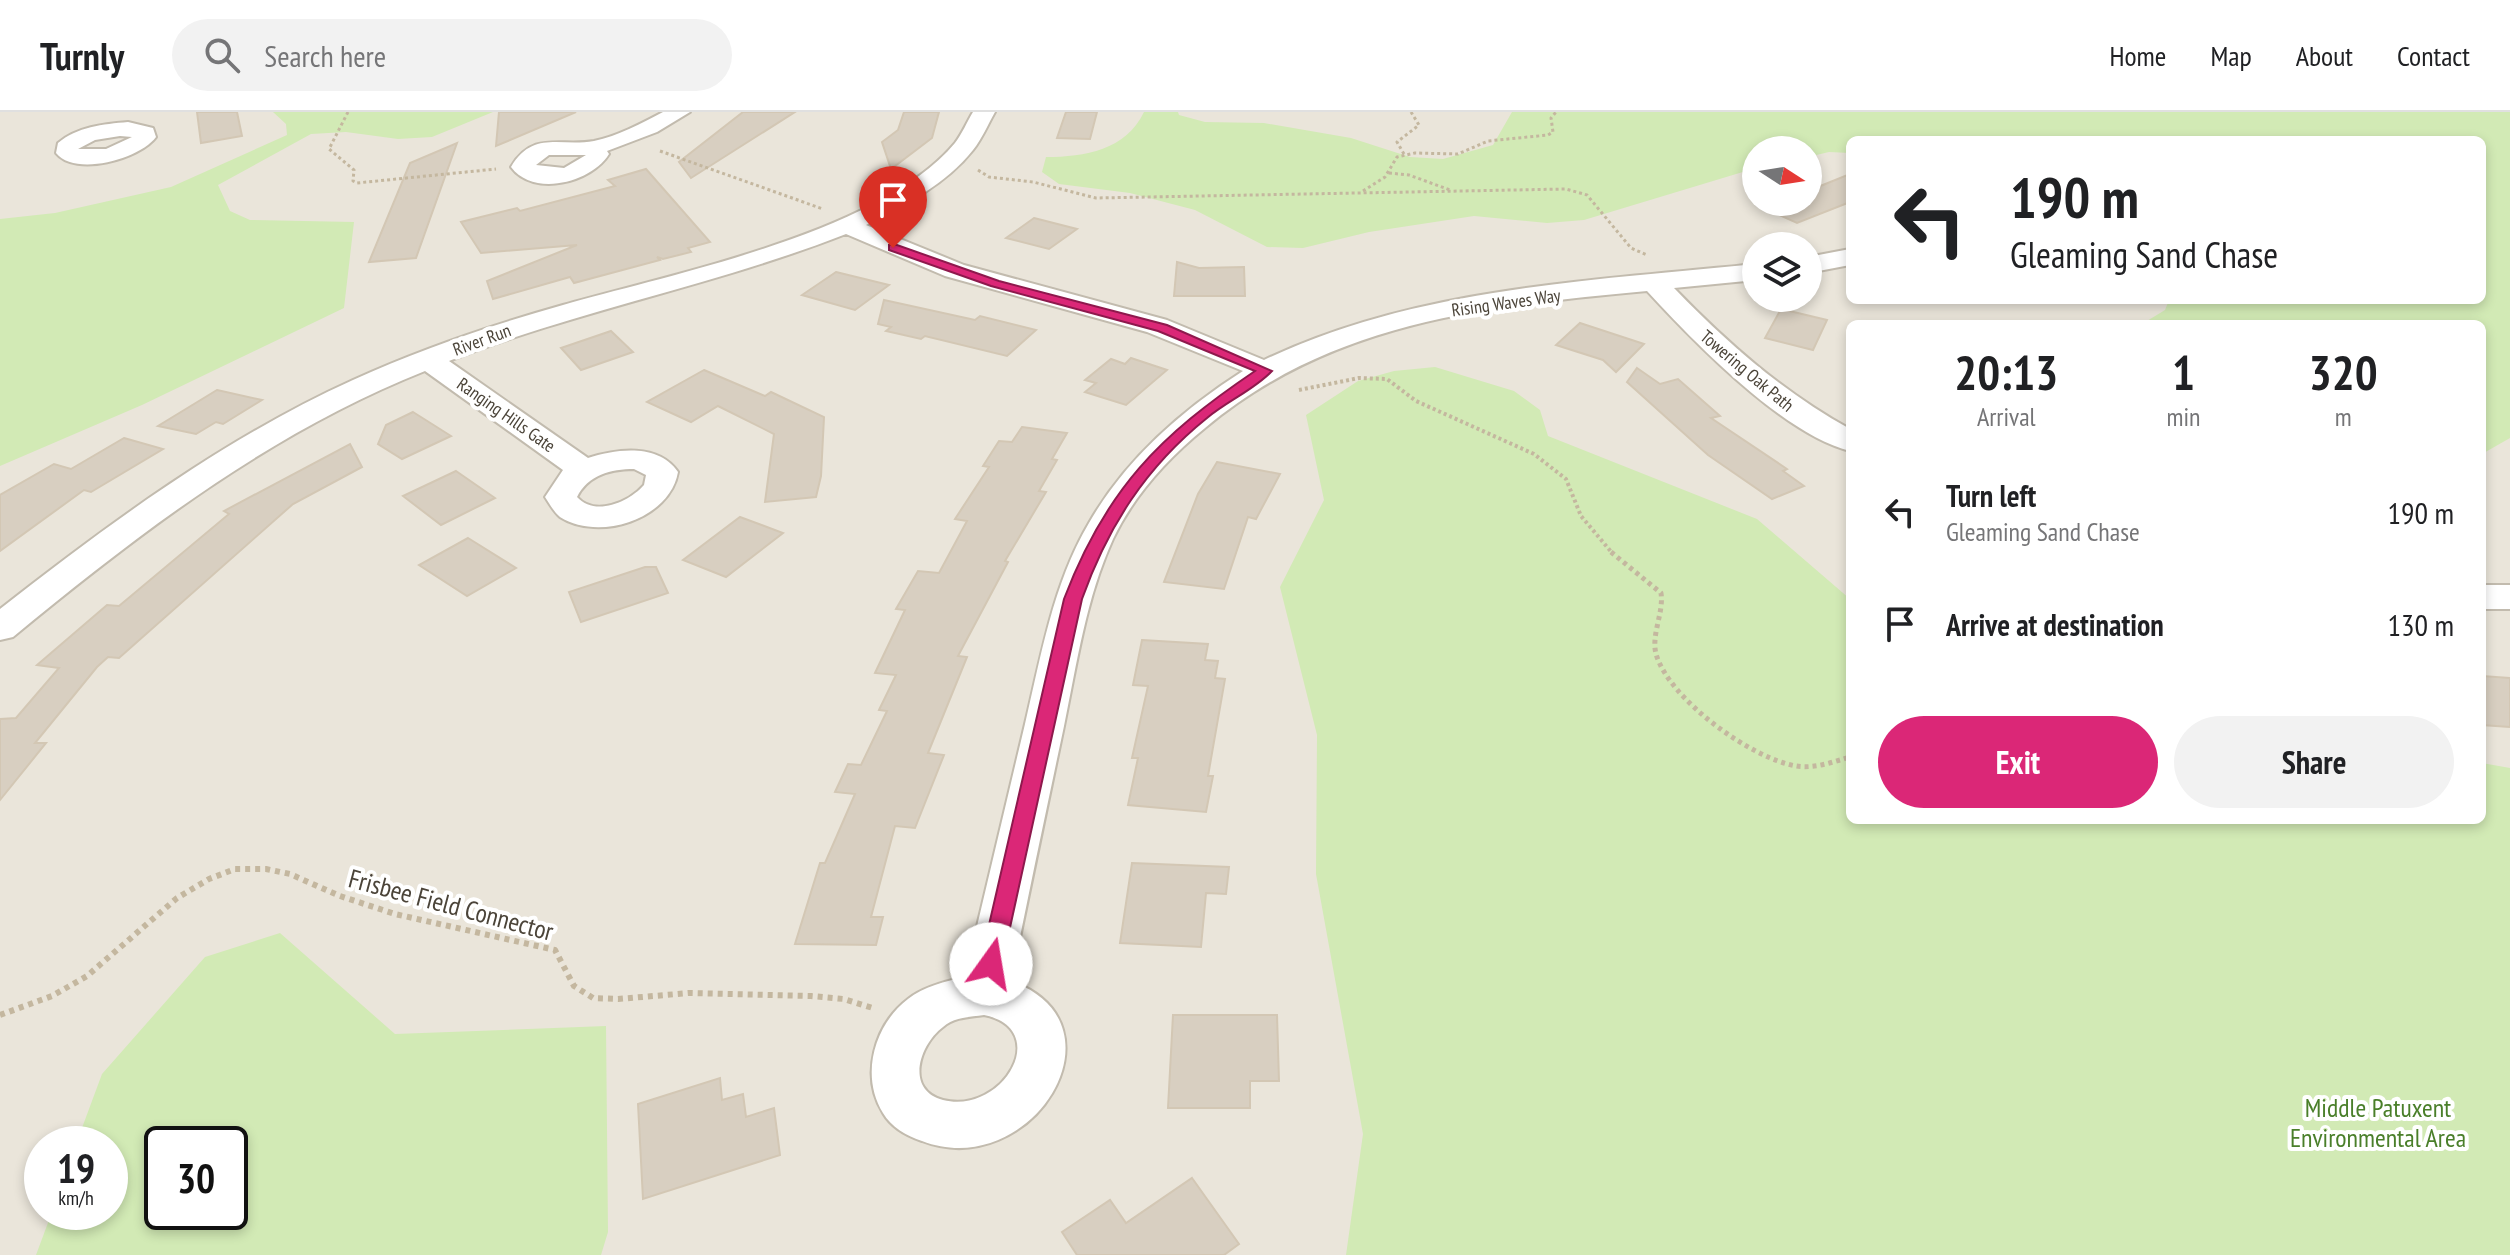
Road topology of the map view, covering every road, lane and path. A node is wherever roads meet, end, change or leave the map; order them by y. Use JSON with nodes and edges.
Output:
{"nodes":[{"id":1,"x":86,"y":112,"type":"edge"},
{"id":2,"x":348,"y":112,"type":"edge"},
{"id":3,"x":679,"y":112,"type":"edge"},
{"id":4,"x":984,"y":112,"type":"edge"},
{"id":5,"x":1411,"y":112,"type":"edge"},
{"id":6,"x":1556,"y":112,"type":"edge"},
{"id":7,"x":98,"y":132,"type":"dead end"},
{"id":8,"x":625,"y":137,"type":"junction"},
{"id":9,"x":1404,"y":154,"type":"junction"},
{"id":10,"x":954,"y":155,"type":"junction"},
{"id":11,"x":523,"y":167,"type":"joint"},
{"id":12,"x":1389,"y":173,"type":"junction"},
{"id":13,"x":1454,"y":191,"type":"junction"},
{"id":14,"x":1361,"y":192,"type":"junction"},
{"id":15,"x":850,"y":224,"type":"junction"},
{"id":16,"x":1846,"y":258,"type":"edge"},
{"id":17,"x":1822,"y":262,"type":"edge"},
{"id":18,"x":1742,"y":274,"type":"edge"},
{"id":19,"x":1668,"y":282,"type":"junction"},
{"id":20,"x":428,"y":360,"type":"junction"},
{"id":21,"x":1255,"y":377,"type":"junction"},
{"id":22,"x":1846,"y":440,"type":"edge"},
{"id":23,"x":584,"y":470,"type":"dead end"},
{"id":24,"x":2486,"y":597,"type":"edge"},
{"id":25,"x":2510,"y":597,"type":"edge"},
{"id":26,"x":0,"y":628,"type":"edge"},
{"id":27,"x":1846,"y":758,"type":"edge"},
{"id":28,"x":984,"y":995,"type":"junction"},
{"id":29,"x":0,"y":1015,"type":"edge"},
{"id":30,"x":907,"y":1032,"type":"junction"}],
"edges":[{"from":1,"to":7,"type":"street"},
{"from":2,"to":11,"type":"path"},
{"from":3,"to":8,"type":"street"},
{"from":4,"to":10,"type":"street","name":"River Run"},
{"from":5,"to":9,"type":"path"},
{"from":6,"to":9,"type":"path"},
{"from":8,"to":11,"type":"street"},
{"from":8,"to":15,"type":"path"},
{"from":9,"to":12,"type":"path"},
{"from":10,"to":14,"type":"path"},
{"from":10,"to":15,"type":"street","name":"River Run"},
{"from":12,"to":13,"type":"path"},
{"from":12,"to":14,"type":"path"},
{"from":13,"to":14,"type":"path"},
{"from":13,"to":19,"type":"path"},
{"from":15,"to":20,"type":"street","name":"River Run"},
{"from":15,"to":21,"type":"street"},
{"from":16,"to":17,"type":"street"},
{"from":18,"to":19,"type":"street","name":"Rising Waves Way"},
{"from":19,"to":21,"type":"street","name":"Rising Waves Way"},
{"from":19,"to":22,"type":"street","name":"Towering Oak Path"},
{"from":20,"to":23,"type":"street","name":"Ranging Hills Gate"},
{"from":20,"to":26,"type":"street","name":"River Run"},
{"from":21,"to":27,"type":"path"},
{"from":21,"to":28,"type":"street","name":"Rising Waves Way"},
{"from":24,"to":25,"type":"street"},
{"from":28,"to":30,"type":"street"},
{"from":28,"to":30,"type":"street"},
{"from":29,"to":30,"type":"path","name":"Frisbee Field Connector"}]}
